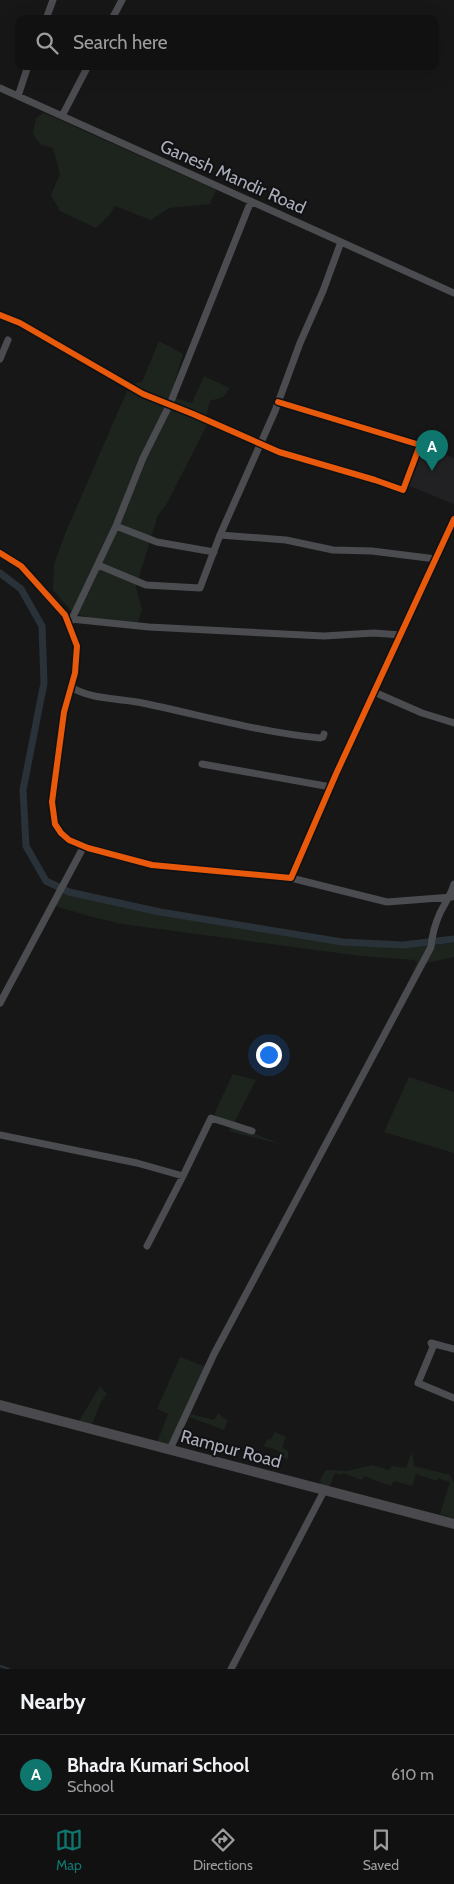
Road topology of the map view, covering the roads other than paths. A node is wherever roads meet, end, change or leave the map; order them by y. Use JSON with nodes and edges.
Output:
{"nodes":[{"id":1,"x":53,"y":0,"type":"edge"},
{"id":2,"x":122,"y":0,"type":"edge"},
{"id":3,"x":47,"y":15,"type":"edge"},
{"id":4,"x":114,"y":15,"type":"edge"},
{"id":5,"x":27,"y":70,"type":"edge"},
{"id":6,"x":86,"y":70,"type":"edge"},
{"id":7,"x":0,"y":88,"type":"edge"},
{"id":8,"x":18,"y":96,"type":"junction"},
{"id":9,"x":62,"y":116,"type":"junction"},
{"id":10,"x":251,"y":201,"type":"junction"},
{"id":11,"x":340,"y":242,"type":"junction"},
{"id":12,"x":454,"y":293,"type":"edge"},
{"id":13,"x":0,"y":315,"type":"edge"},
{"id":14,"x":8,"y":340,"type":"dead end"},
{"id":15,"x":0,"y":359,"type":"edge"},
{"id":16,"x":278,"y":402,"type":"junction"},
{"id":17,"x":170,"y":404,"type":"junction"},
{"id":18,"x":261,"y":444,"type":"junction"},
{"id":19,"x":454,"y":520,"type":"edge"},
{"id":20,"x":116,"y":526,"type":"junction"},
{"id":21,"x":220,"y":535,"type":"junction"},
{"id":22,"x":214,"y":552,"type":"junction"},
{"id":23,"x":0,"y":553,"type":"edge"},
{"id":24,"x":436,"y":559,"type":"junction"},
{"id":25,"x":98,"y":565,"type":"junction"},
{"id":26,"x":70,"y":622,"type":"junction"},
{"id":27,"x":401,"y":635,"type":"junction"},
{"id":28,"x":71,"y":688,"type":"junction"},
{"id":29,"x":374,"y":692,"type":"junction"},
{"id":30,"x":454,"y":723,"type":"edge"},
{"id":31,"x":324,"y":734,"type":"dead end"},
{"id":32,"x":202,"y":764,"type":"dead end"},
{"id":33,"x":331,"y":787,"type":"junction"},
{"id":34,"x":84,"y":846,"type":"junction"},
{"id":35,"x":291,"y":878,"type":"junction"},
{"id":36,"x":454,"y":884,"type":"edge"},
{"id":37,"x":452,"y":897,"type":"edge"},
{"id":38,"x":0,"y":1003,"type":"edge"},
{"id":39,"x":252,"y":1131,"type":"dead end"},
{"id":40,"x":0,"y":1135,"type":"edge"},
{"id":41,"x":183,"y":1176,"type":"junction"},
{"id":42,"x":147,"y":1246,"type":"dead end"},
{"id":43,"x":454,"y":1350,"type":"edge"},
{"id":44,"x":454,"y":1398,"type":"edge"},
{"id":45,"x":0,"y":1405,"type":"edge"},
{"id":46,"x":170,"y":1449,"type":"junction"},
{"id":47,"x":324,"y":1491,"type":"junction"},
{"id":48,"x":454,"y":1524,"type":"edge"},
{"id":49,"x":232,"y":1669,"type":"edge"}],
"edges":[{"from":1,"to":3,"type":"street"},
{"from":2,"to":4,"type":"street"},
{"from":5,"to":8,"type":"street"},
{"from":6,"to":9,"type":"street"},
{"from":7,"to":8,"type":"street","name":"Ganesh Mandir Road"},
{"from":8,"to":9,"type":"street","name":"Ganesh Mandir Road"},
{"from":9,"to":10,"type":"street","name":"Ganesh Mandir Road"},
{"from":10,"to":11,"type":"street","name":"Ganesh Mandir Road"},
{"from":10,"to":17,"type":"street"},
{"from":11,"to":12,"type":"street","name":"Ganesh Mandir Road"},
{"from":11,"to":16,"type":"street"},
{"from":13,"to":17,"type":"street"},
{"from":14,"to":15,"type":"street"},
{"from":16,"to":18,"type":"street"},
{"from":16,"to":18,"type":"street"},
{"from":17,"to":18,"type":"street"},
{"from":17,"to":20,"type":"street"},
{"from":18,"to":21,"type":"street"},
{"from":19,"to":24,"type":"street"},
{"from":20,"to":22,"type":"street"},
{"from":20,"to":25,"type":"street"},
{"from":21,"to":22,"type":"street"},
{"from":21,"to":24,"type":"street"},
{"from":22,"to":25,"type":"street"},
{"from":23,"to":26,"type":"street"},
{"from":24,"to":27,"type":"street"},
{"from":25,"to":26,"type":"street"},
{"from":26,"to":27,"type":"street"},
{"from":26,"to":28,"type":"street"},
{"from":27,"to":29,"type":"street"},
{"from":28,"to":31,"type":"street"},
{"from":28,"to":34,"type":"street"},
{"from":29,"to":30,"type":"street"},
{"from":29,"to":33,"type":"street"},
{"from":32,"to":33,"type":"street"},
{"from":33,"to":35,"type":"street"},
{"from":34,"to":35,"type":"street"},
{"from":34,"to":38,"type":"street"},
{"from":35,"to":37,"type":"street"},
{"from":36,"to":37,"type":"street"},
{"from":37,"to":46,"type":"street"},
{"from":39,"to":41,"type":"street"},
{"from":40,"to":41,"type":"street"},
{"from":41,"to":42,"type":"street"},
{"from":43,"to":44,"type":"street"},
{"from":45,"to":46,"type":"main road","name":"Rampur Road"},
{"from":46,"to":47,"type":"main road","name":"Rampur Road"},
{"from":47,"to":48,"type":"main road","name":"Rampur Road"},
{"from":47,"to":49,"type":"street"}]}
